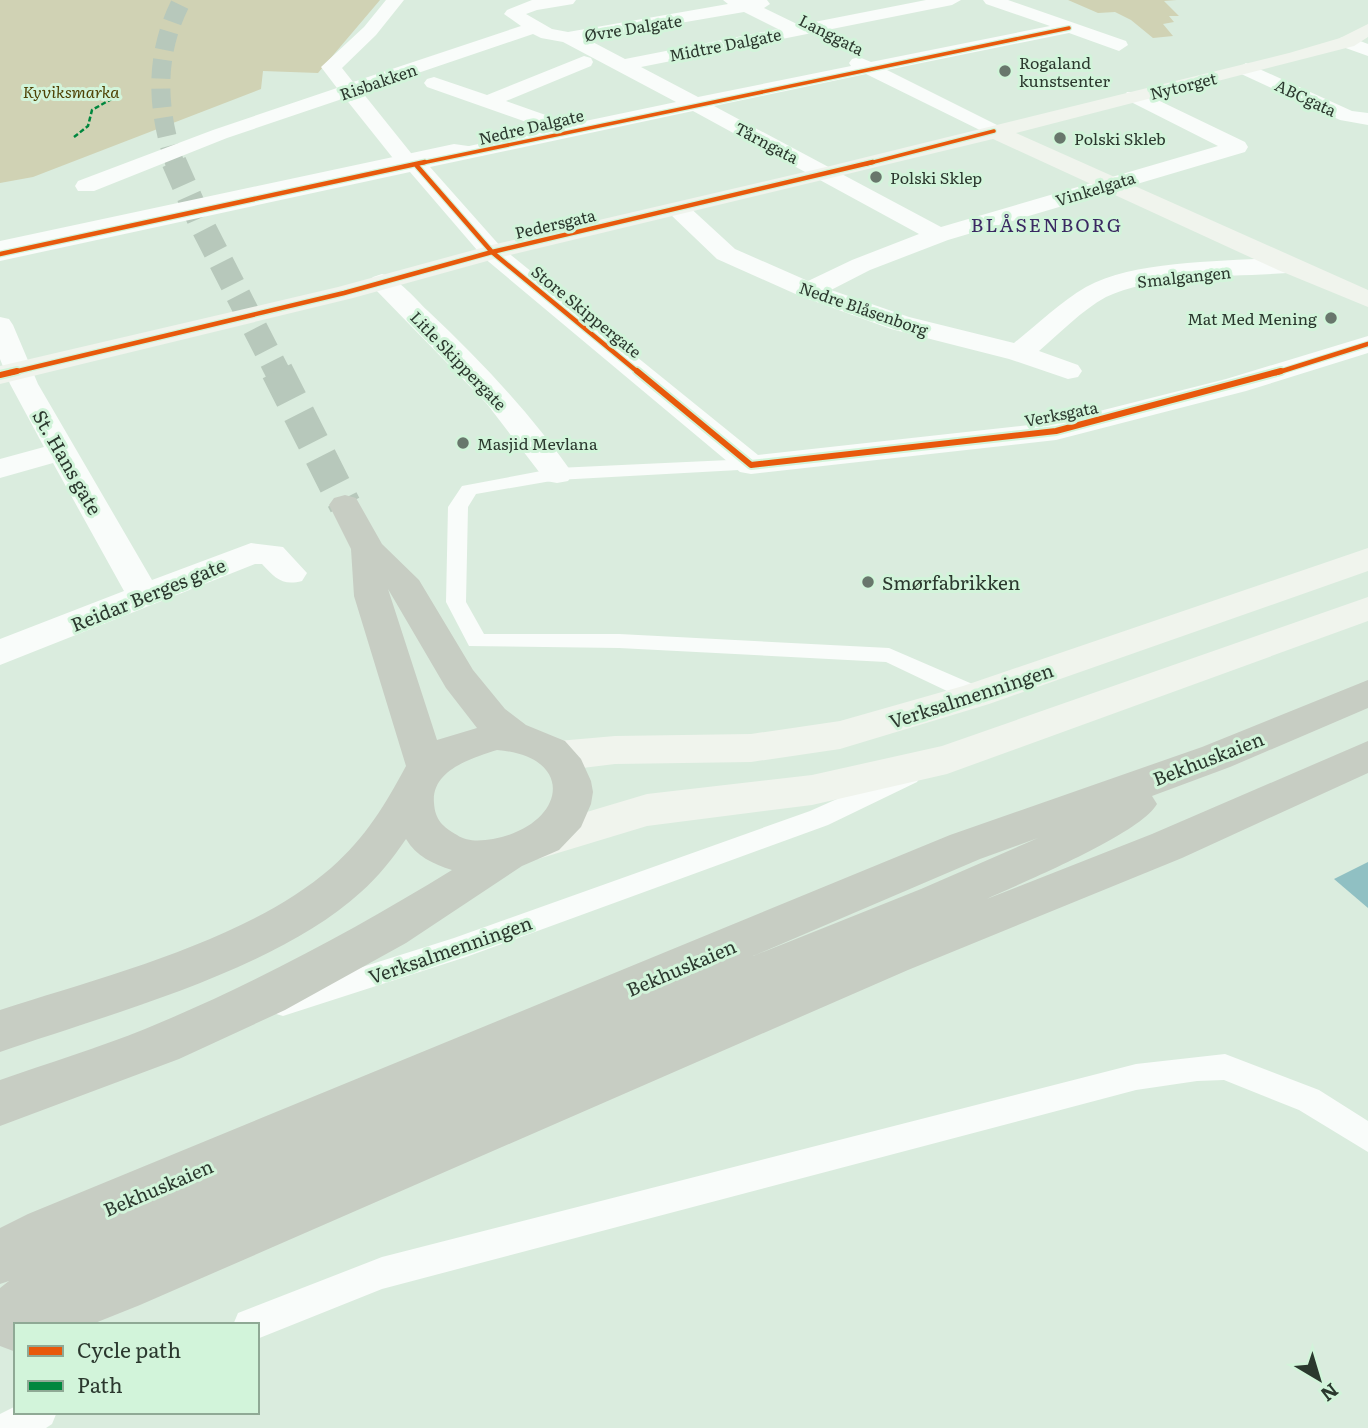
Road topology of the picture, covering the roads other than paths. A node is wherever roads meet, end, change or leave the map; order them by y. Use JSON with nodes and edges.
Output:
{"nodes":[{"id":1,"x":395,"y":0,"type":"edge"},
{"id":2,"x":567,"y":0,"type":"edge"},
{"id":3,"x":780,"y":0,"type":"edge"},
{"id":4,"x":952,"y":0,"type":"edge"},
{"id":5,"x":992,"y":0,"type":"edge"},
{"id":6,"x":739,"y":4,"type":"edge"},
{"id":7,"x":1069,"y":27,"type":"junction"},
{"id":8,"x":1368,"y":29,"type":"edge"},
{"id":9,"x":541,"y":30,"type":"junction"},
{"id":10,"x":794,"y":30,"type":"junction"},
{"id":11,"x":568,"y":37,"type":"junction"},
{"id":12,"x":818,"y":42,"type":"dead end"},
{"id":13,"x":1347,"y":42,"type":"junction"},
{"id":14,"x":1119,"y":45,"type":"dead end"},
{"id":15,"x":1368,"y":50,"type":"edge"},
{"id":16,"x":842,"y":55,"type":"dead end"},
{"id":17,"x":583,"y":62,"type":"junction"},
{"id":18,"x":623,"y":65,"type":"junction"},
{"id":19,"x":866,"y":67,"type":"junction"},
{"id":20,"x":1246,"y":69,"type":"junction"},
{"id":21,"x":434,"y":83,"type":"dead end"},
{"id":22,"x":668,"y":89,"type":"junction"},
{"id":23,"x":352,"y":91,"type":"junction"},
{"id":24,"x":968,"y":94,"type":"dead end"},
{"id":25,"x":1134,"y":96,"type":"junction"},
{"id":26,"x":487,"y":102,"type":"junction"},
{"id":27,"x":937,"y":102,"type":"junction"},
{"id":28,"x":694,"y":103,"type":"junction"},
{"id":29,"x":1368,"y":119,"type":"edge"},
{"id":30,"x":570,"y":131,"type":"junction"},
{"id":31,"x":994,"y":131,"type":"junction"},
{"id":32,"x":410,"y":162,"type":"junction"},
{"id":33,"x":826,"y":174,"type":"junction"},
{"id":34,"x":1109,"y":183,"type":"junction"},
{"id":35,"x":86,"y":186,"type":"dead end"},
{"id":36,"x":678,"y":209,"type":"junction"},
{"id":37,"x":939,"y":235,"type":"junction"},
{"id":38,"x":0,"y":245,"type":"edge"},
{"id":39,"x":492,"y":252,"type":"junction"},
{"id":40,"x":0,"y":254,"type":"edge"},
{"id":41,"x":1287,"y":265,"type":"junction"},
{"id":42,"x":382,"y":282,"type":"junction"},
{"id":43,"x":809,"y":291,"type":"junction"},
{"id":44,"x":1368,"y":299,"type":"edge"},
{"id":45,"x":0,"y":326,"type":"edge"},
{"id":46,"x":1363,"y":350,"type":"edge"},
{"id":47,"x":1019,"y":353,"type":"junction"},
{"id":48,"x":1068,"y":371,"type":"dead end"},
{"id":49,"x":9,"y":373,"type":"edge"},
{"id":50,"x":62,"y":451,"type":"junction"},
{"id":51,"x":751,"y":465,"type":"junction"},
{"id":52,"x":0,"y":469,"type":"edge"},
{"id":53,"x":557,"y":474,"type":"junction"},
{"id":54,"x":345,"y":505,"type":"tunnel mouth"},
{"id":55,"x":368,"y":548,"type":"junction"},
{"id":56,"x":1368,"y":559,"type":"edge"},
{"id":57,"x":290,"y":573,"type":"dead end"},
{"id":58,"x":145,"y":594,"type":"junction"},
{"id":59,"x":1368,"y":608,"type":"edge"},
{"id":60,"x":0,"y":653,"type":"edge"},
{"id":61,"x":1368,"y":693,"type":"edge"},
{"id":62,"x":976,"y":695,"type":"junction"},
{"id":63,"x":514,"y":737,"type":"junction"},
{"id":64,"x":558,"y":756,"type":"junction"},
{"id":65,"x":1216,"y":757,"type":"junction"},
{"id":66,"x":1368,"y":757,"type":"edge"},
{"id":67,"x":947,"y":759,"type":"junction"},
{"id":68,"x":419,"y":783,"type":"junction"},
{"id":69,"x":522,"y":849,"type":"junction"},
{"id":70,"x":0,"y":1031,"type":"edge"},
{"id":71,"x":184,"y":1035,"type":"junction"},
{"id":72,"x":0,"y":1102,"type":"edge"},
{"id":73,"x":1368,"y":1138,"type":"edge"},
{"id":74,"x":0,"y":1257,"type":"edge"},
{"id":75,"x":0,"y":1323,"type":"edge"},
{"id":76,"x":22,"y":1323,"type":"edge"},
{"id":77,"x":255,"y":1323,"type":"edge"},
{"id":78,"x":36,"y":1414,"type":"edge"},
{"id":79,"x":9,"y":1428,"type":"edge"}],
"edges":[{"from":1,"to":23,"type":"street","name":"Store Skippergate"},
{"from":2,"to":9,"type":"street","name":"Tårngata"},
{"from":3,"to":6,"type":"street","name":"Øvre Dalgate"},
{"from":4,"to":10,"type":"street","name":"Midtre Dalgate"},
{"from":5,"to":7,"type":"street"},
{"from":6,"to":10,"type":"street","name":"Langgata"},
{"from":6,"to":11,"type":"street","name":"Øvre Dalgate"},
{"from":7,"to":14,"type":"street"},
{"from":7,"to":19,"type":"street","name":"Nedre Dalgate"},
{"from":8,"to":13,"type":"street","name":"Nytorget"},
{"from":9,"to":11,"type":"street","name":"Tårngata"},
{"from":9,"to":17,"type":"street","name":"Tårngata"},
{"from":9,"to":23,"type":"street","name":"Risbakken"},
{"from":10,"to":12,"type":"street","name":"Langgata"},
{"from":10,"to":18,"type":"street","name":"Midtre Dalgate"},
{"from":11,"to":18,"type":"street","name":"Tårngata"},
{"from":13,"to":15,"type":"street"},
{"from":13,"to":20,"type":"street","name":"Nytorget"},
{"from":16,"to":19,"type":"street","name":"Langgata"},
{"from":17,"to":22,"type":"street","name":"Tårngata"},
{"from":17,"to":26,"type":"street"},
{"from":18,"to":22,"type":"street","name":"Tårngata"},
{"from":19,"to":27,"type":"street","name":"Langgata"},
{"from":19,"to":28,"type":"street","name":"Nedre Dalgate"},
{"from":20,"to":25,"type":"street","name":"Nytorget"},
{"from":20,"to":29,"type":"street","name":"ABCgata"},
{"from":21,"to":26,"type":"street"},
{"from":22,"to":28,"type":"street","name":"Tårngata"},
{"from":23,"to":32,"type":"street","name":"Store Skippergate"},
{"from":23,"to":35,"type":"street","name":"Risbakken"},
{"from":24,"to":27,"type":"street"},
{"from":25,"to":31,"type":"street","name":"Nytorget"},
{"from":25,"to":34,"type":"street","name":"Vinkelgata"},
{"from":26,"to":30,"type":"street"},
{"from":27,"to":31,"type":"street","name":"Langgata"},
{"from":28,"to":30,"type":"street","name":"Nedre Dalgate"},
{"from":28,"to":33,"type":"street","name":"Tårngata"},
{"from":30,"to":32,"type":"street","name":"Nedre Dalgate"},
{"from":31,"to":33,"type":"street","name":"Pedersgata"},
{"from":31,"to":34,"type":"street","name":"Langgata"},
{"from":32,"to":38,"type":"lane","name":"Nedre Dalgate"},
{"from":32,"to":39,"type":"street","name":"Store Skippergate"},
{"from":32,"to":40,"type":"street","name":"Nedre Dalgate"},
{"from":33,"to":36,"type":"street","name":"Pedersgata"},
{"from":33,"to":37,"type":"street","name":"Tårngata"},
{"from":34,"to":37,"type":"street","name":"Vinkelgata"},
{"from":34,"to":41,"type":"street","name":"Langgata"},
{"from":36,"to":39,"type":"street","name":"Pedersgata"},
{"from":36,"to":43,"type":"street","name":"Nedre Blåsenborg"},
{"from":37,"to":43,"type":"street","name":"Vinkelgata"},
{"from":39,"to":42,"type":"street","name":"Pedersgata"},
{"from":39,"to":51,"type":"street","name":"Store Skippergate"},
{"from":41,"to":44,"type":"street","name":"Langgata"},
{"from":41,"to":47,"type":"street","name":"Smalgangen"},
{"from":42,"to":49,"type":"street","name":"Pedersgata"},
{"from":42,"to":53,"type":"street","name":"Litle Skippergate"},
{"from":43,"to":47,"type":"street","name":"Nedre Blåsenborg"},
{"from":45,"to":49,"type":"street","name":"St. Hans gate"},
{"from":46,"to":51,"type":"street","name":"Verksgata"},
{"from":47,"to":48,"type":"street","name":"Nedre Blåsenborg"},
{"from":49,"to":50,"type":"street","name":"St. Hans gate"},
{"from":50,"to":52,"type":"street"},
{"from":50,"to":58,"type":"street","name":"St. Hans gate"},
{"from":51,"to":53,"type":"lane","name":"Verksgata"},
{"from":53,"to":62,"type":"lane","name":"Verksgata"},
{"from":54,"to":55,"type":"main road"},
{"from":55,"to":63,"type":"main road"},
{"from":55,"to":68,"type":"main road"},
{"from":56,"to":62,"type":"street","name":"Verksalmenningen"},
{"from":57,"to":58,"type":"street","name":"Reidar Berges gate"},
{"from":58,"to":60,"type":"street","name":"Reidar Berges gate"},
{"from":59,"to":67,"type":"street","name":"Verksalmenningen"},
{"from":61,"to":65,"type":"main road","name":"Bekhuskaien"},
{"from":62,"to":64,"type":"street","name":"Verksalmenningen"},
{"from":63,"to":64,"type":"main road"},
{"from":63,"to":68,"type":"main road"},
{"from":64,"to":69,"type":"main road"},
{"from":65,"to":74,"type":"main road","name":"Bekhuskaien"},
{"from":65,"to":75,"type":"main road"},
{"from":66,"to":76,"type":"main road"},
{"from":67,"to":69,"type":"street","name":"Verksalmenningen"},
{"from":67,"to":71,"type":"lane","name":"Verksalmenningen"},
{"from":68,"to":69,"type":"main road"},
{"from":68,"to":70,"type":"main road"},
{"from":69,"to":71,"type":"main road","name":"Verksalmenningen"},
{"from":71,"to":72,"type":"main road","name":"Verksalmenningen"},
{"from":73,"to":77,"type":"lane"},
{"from":78,"to":79,"type":"lane"}]}
